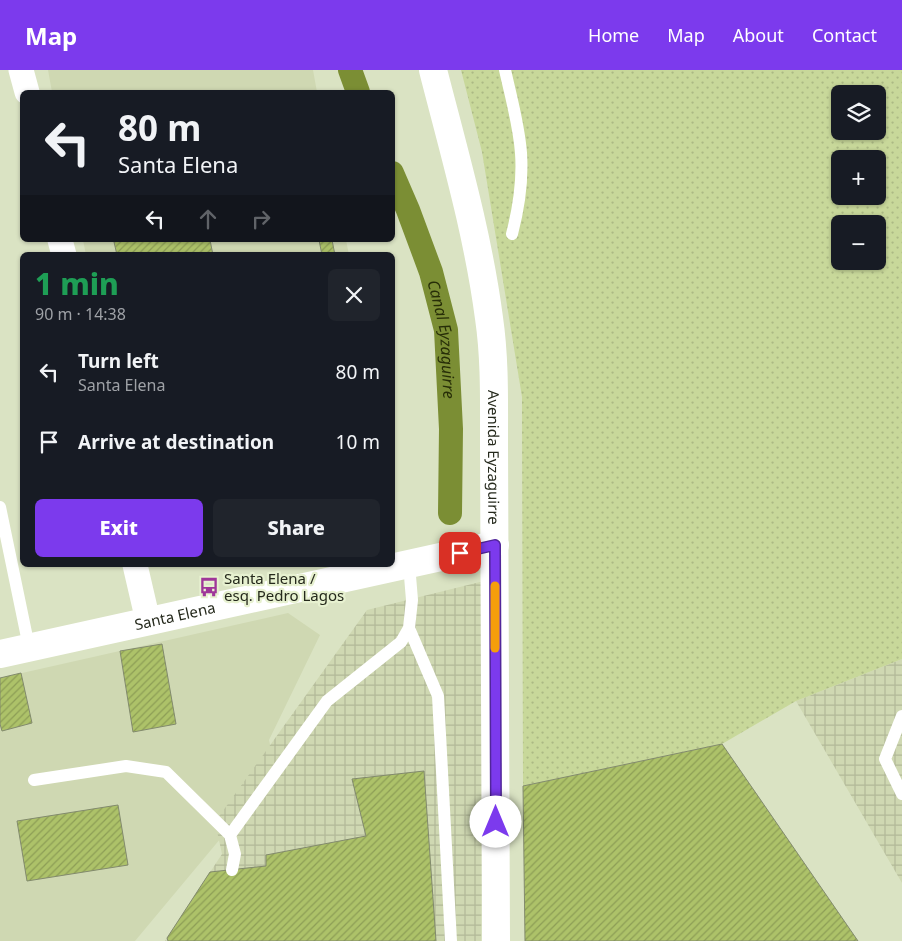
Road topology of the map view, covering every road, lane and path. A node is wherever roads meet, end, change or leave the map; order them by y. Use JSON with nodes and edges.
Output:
{"nodes":[{"id":1,"x":22,"y":70,"type":"edge"},
{"id":2,"x":433,"y":70,"type":"edge"},
{"id":3,"x":505,"y":70,"type":"edge"},
{"id":4,"x":27,"y":90,"type":"edge"},
{"id":5,"x":512,"y":234,"type":"dead end"},
{"id":6,"x":0,"y":507,"type":"edge"},
{"id":7,"x":495,"y":545,"type":"junction"},
{"id":8,"x":409,"y":564,"type":"junction"},
{"id":9,"x":135,"y":567,"type":"edge"},
{"id":10,"x":148,"y":622,"type":"junction"},
{"id":11,"x":409,"y":628,"type":"junction"},
{"id":12,"x":29,"y":648,"type":"junction"},
{"id":13,"x":0,"y":654,"type":"edge"},
{"id":14,"x":902,"y":716,"type":"edge"},
{"id":15,"x":34,"y":780,"type":"dead end"},
{"id":16,"x":902,"y":794,"type":"edge"},
{"id":17,"x":230,"y":835,"type":"junction"},
{"id":18,"x":232,"y":870,"type":"dead end"},
{"id":19,"x":451,"y":941,"type":"edge"},
{"id":20,"x":496,"y":941,"type":"edge"}],
"edges":[{"from":1,"to":4,"type":"street"},
{"from":2,"to":7,"type":"main road","name":"Avenida Eyzaguirre"},
{"from":3,"to":5,"type":"lane"},
{"from":6,"to":12,"type":"lane"},
{"from":7,"to":8,"type":"main road","name":"Santa Elena"},
{"from":7,"to":20,"type":"main road","name":"Avenida Eyzaguirre"},
{"from":8,"to":10,"type":"main road","name":"Santa Elena"},
{"from":8,"to":11,"type":"lane"},
{"from":9,"to":10,"type":"street"},
{"from":10,"to":12,"type":"main road","name":"Santa Elena"},
{"from":11,"to":17,"type":"lane"},
{"from":11,"to":19,"type":"lane"},
{"from":12,"to":13,"type":"main road","name":"Santa Elena"},
{"from":14,"to":16,"type":"lane"},
{"from":15,"to":17,"type":"lane"},
{"from":17,"to":18,"type":"lane"}]}
